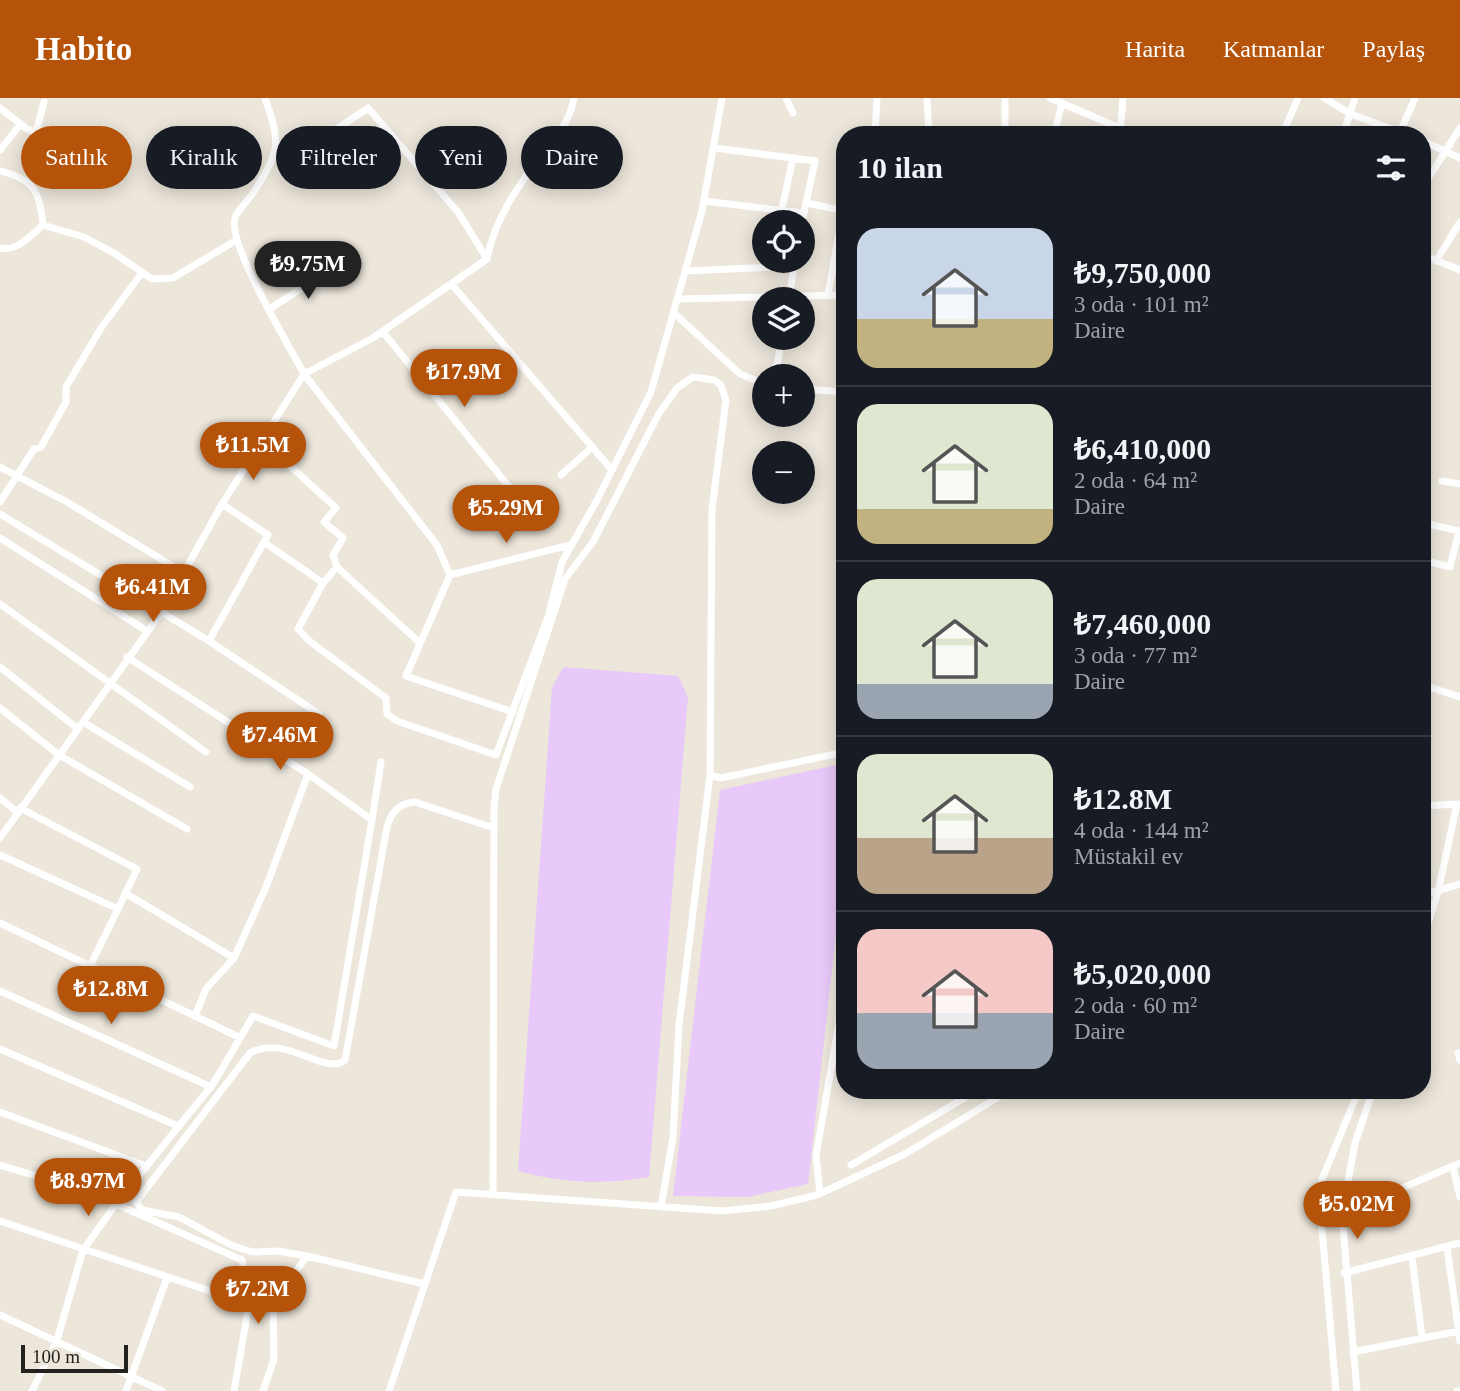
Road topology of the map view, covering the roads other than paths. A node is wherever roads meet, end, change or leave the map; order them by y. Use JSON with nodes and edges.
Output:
{"nodes":[{"id":1,"x":265,"y":98,"type":"edge"},
{"id":2,"x":574,"y":98,"type":"edge"},
{"id":3,"x":722,"y":98,"type":"edge"},
{"id":4,"x":786,"y":98,"type":"edge"},
{"id":5,"x":877,"y":98,"type":"edge"},
{"id":6,"x":927,"y":98,"type":"edge"},
{"id":7,"x":1005,"y":98,"type":"edge"},
{"id":8,"x":1050,"y":98,"type":"edge"},
{"id":9,"x":1123,"y":98,"type":"edge"},
{"id":10,"x":1298,"y":98,"type":"edge"},
{"id":11,"x":1324,"y":98,"type":"edge"},
{"id":12,"x":1355,"y":98,"type":"edge"},
{"id":13,"x":1415,"y":98,"type":"edge"},
{"id":14,"x":44,"y":102,"type":"dead end"},
{"id":15,"x":1067,"y":102,"type":"edge"},
{"id":16,"x":0,"y":108,"type":"edge"},
{"id":17,"x":793,"y":113,"type":"dead end"},
{"id":18,"x":1351,"y":114,"type":"junction"},
{"id":19,"x":20,"y":125,"type":"junction"},
{"id":20,"x":341,"y":126,"type":"edge"},
{"id":21,"x":384,"y":126,"type":"edge"},
{"id":22,"x":875,"y":126,"type":"edge"},
{"id":23,"x":929,"y":126,"type":"edge"},
{"id":24,"x":1005,"y":126,"type":"edge"},
{"id":25,"x":1058,"y":126,"type":"edge"},
{"id":26,"x":1110,"y":126,"type":"edge"},
{"id":27,"x":1121,"y":126,"type":"edge"},
{"id":28,"x":1286,"y":126,"type":"edge"},
{"id":29,"x":1346,"y":126,"type":"edge"},
{"id":30,"x":1384,"y":126,"type":"edge"},
{"id":31,"x":1405,"y":126,"type":"edge"},
{"id":32,"x":1460,"y":128,"type":"edge"},
{"id":33,"x":276,"y":131,"type":"edge"},
{"id":34,"x":1431,"y":144,"type":"edge"},
{"id":35,"x":401,"y":146,"type":"edge"},
{"id":36,"x":715,"y":148,"type":"junction"},
{"id":37,"x":0,"y":150,"type":"edge"},
{"id":38,"x":1445,"y":150,"type":"junction"},
{"id":39,"x":276,"y":154,"type":"edge"},
{"id":40,"x":793,"y":158,"type":"junction"},
{"id":41,"x":1460,"y":158,"type":"edge"},
{"id":42,"x":0,"y":171,"type":"edge"},
{"id":43,"x":1431,"y":174,"type":"edge"},
{"id":44,"x":704,"y":201,"type":"junction"},
{"id":45,"x":807,"y":203,"type":"junction"},
{"id":46,"x":836,"y":208,"type":"edge"},
{"id":47,"x":782,"y":210,"type":"joint"},
{"id":48,"x":805,"y":210,"type":"edge"},
{"id":49,"x":1460,"y":222,"type":"edge"},
{"id":50,"x":43,"y":225,"type":"junction"},
{"id":51,"x":235,"y":241,"type":"junction"},
{"id":52,"x":0,"y":248,"type":"edge"},
{"id":53,"x":836,"y":252,"type":"edge"},
{"id":54,"x":487,"y":259,"type":"junction"},
{"id":55,"x":1431,"y":259,"type":"edge"},
{"id":56,"x":1436,"y":261,"type":"junction"},
{"id":57,"x":752,"y":265,"type":"edge"},
{"id":58,"x":330,"y":270,"type":"dead end"},
{"id":59,"x":1460,"y":270,"type":"edge"},
{"id":60,"x":686,"y":271,"type":"junction"},
{"id":61,"x":141,"y":274,"type":"junction"},
{"id":62,"x":453,"y":286,"type":"junction"},
{"id":63,"x":828,"y":295,"type":"junction"},
{"id":64,"x":836,"y":295,"type":"edge"},
{"id":65,"x":815,"y":296,"type":"edge"},
{"id":66,"x":752,"y":298,"type":"edge"},
{"id":67,"x":678,"y":299,"type":"junction"},
{"id":68,"x":271,"y":308,"type":"junction"},
{"id":69,"x":674,"y":313,"type":"junction"},
{"id":70,"x":383,"y":332,"type":"junction"},
{"id":71,"x":304,"y":373,"type":"junction"},
{"id":72,"x":752,"y":379,"type":"edge"},
{"id":73,"x":815,"y":390,"type":"edge"},
{"id":74,"x":836,"y":391,"type":"edge"},
{"id":75,"x":263,"y":441,"type":"junction"},
{"id":76,"x":591,"y":448,"type":"junction"},
{"id":77,"x":0,"y":467,"type":"edge"},
{"id":78,"x":612,"y":470,"type":"junction"},
{"id":79,"x":19,"y":475,"type":"junction"},
{"id":80,"x":561,"y":475,"type":"dead end"},
{"id":81,"x":1442,"y":481,"type":"dead end"},
{"id":82,"x":1460,"y":484,"type":"edge"},
{"id":83,"x":0,"y":502,"type":"edge"},
{"id":84,"x":222,"y":504,"type":"junction"},
{"id":85,"x":523,"y":504,"type":"dead end"},
{"id":86,"x":0,"y":514,"type":"edge"},
{"id":87,"x":1431,"y":525,"type":"edge"},
{"id":88,"x":1459,"y":531,"type":"edge"},
{"id":89,"x":0,"y":538,"type":"edge"},
{"id":90,"x":264,"y":542,"type":"junction"},
{"id":91,"x":569,"y":545,"type":"junction"},
{"id":92,"x":1431,"y":562,"type":"edge"},
{"id":93,"x":337,"y":568,"type":"junction"},
{"id":94,"x":184,"y":573,"type":"junction"},
{"id":95,"x":450,"y":575,"type":"junction"},
{"id":96,"x":323,"y":583,"type":"junction"},
{"id":97,"x":0,"y":604,"type":"edge"},
{"id":98,"x":161,"y":612,"type":"junction"},
{"id":99,"x":147,"y":631,"type":"junction"},
{"id":100,"x":209,"y":641,"type":"junction"},
{"id":101,"x":420,"y":643,"type":"junction"},
{"id":102,"x":127,"y":657,"type":"junction"},
{"id":103,"x":0,"y":667,"type":"edge"},
{"id":104,"x":110,"y":682,"type":"junction"},
{"id":105,"x":1431,"y":687,"type":"edge"},
{"id":106,"x":1460,"y":696,"type":"edge"},
{"id":107,"x":0,"y":708,"type":"edge"},
{"id":108,"x":513,"y":712,"type":"junction"},
{"id":109,"x":318,"y":714,"type":"dead end"},
{"id":110,"x":80,"y":725,"type":"junction"},
{"id":111,"x":206,"y":752,"type":"dead end"},
{"id":112,"x":836,"y":754,"type":"edge"},
{"id":113,"x":59,"y":755,"type":"junction"},
{"id":114,"x":381,"y":762,"type":"dead end"},
{"id":115,"x":309,"y":774,"type":"junction"},
{"id":116,"x":710,"y":775,"type":"junction"},
{"id":117,"x":190,"y":787,"type":"dead end"},
{"id":118,"x":0,"y":797,"type":"edge"},
{"id":119,"x":1431,"y":806,"type":"edge"},
{"id":120,"x":18,"y":810,"type":"junction"},
{"id":121,"x":372,"y":820,"type":"junction"},
{"id":122,"x":494,"y":828,"type":"junction"},
{"id":123,"x":187,"y":829,"type":"dead end"},
{"id":124,"x":0,"y":838,"type":"edge"},
{"id":125,"x":0,"y":855,"type":"edge"},
{"id":126,"x":1460,"y":884,"type":"edge"},
{"id":127,"x":1438,"y":892,"type":"junction"},
{"id":128,"x":1431,"y":893,"type":"edge"},
{"id":129,"x":125,"y":894,"type":"junction"},
{"id":130,"x":118,"y":909,"type":"junction"},
{"id":131,"x":1431,"y":913,"type":"edge"},
{"id":132,"x":0,"y":923,"type":"edge"},
{"id":133,"x":233,"y":958,"type":"junction"},
{"id":134,"x":90,"y":966,"type":"junction"},
{"id":135,"x":0,"y":991,"type":"edge"},
{"id":136,"x":195,"y":1016,"type":"junction"},
{"id":137,"x":239,"y":1037,"type":"junction"},
{"id":138,"x":836,"y":1040,"type":"edge"},
{"id":139,"x":0,"y":1049,"type":"edge"},
{"id":140,"x":211,"y":1087,"type":"junction"},
{"id":141,"x":995,"y":1099,"type":"edge"},
{"id":142,"x":1355,"y":1099,"type":"edge"},
{"id":143,"x":1370,"y":1099,"type":"edge"},
{"id":144,"x":960,"y":1100,"type":"edge"},
{"id":145,"x":0,"y":1112,"type":"edge"},
{"id":146,"x":178,"y":1126,"type":"junction"},
{"id":147,"x":0,"y":1165,"type":"edge"},
{"id":148,"x":851,"y":1165,"type":"dead end"},
{"id":149,"x":1457,"y":1165,"type":"edge"},
{"id":150,"x":146,"y":1166,"type":"junction"},
{"id":151,"x":820,"y":1193,"type":"junction"},
{"id":152,"x":493,"y":1195,"type":"junction"},
{"id":153,"x":1460,"y":1197,"type":"edge"},
{"id":154,"x":117,"y":1202,"type":"junction"},
{"id":155,"x":661,"y":1207,"type":"junction"},
{"id":156,"x":1342,"y":1214,"type":"junction"},
{"id":157,"x":0,"y":1221,"type":"edge"},
{"id":158,"x":1460,"y":1243,"type":"edge"},
{"id":159,"x":1447,"y":1247,"type":"junction"},
{"id":160,"x":83,"y":1250,"type":"junction"},
{"id":161,"x":307,"y":1256,"type":"junction"},
{"id":162,"x":1412,"y":1257,"type":"junction"},
{"id":163,"x":1345,"y":1273,"type":"junction"},
{"id":164,"x":167,"y":1278,"type":"junction"},
{"id":165,"x":424,"y":1284,"type":"junction"},
{"id":166,"x":249,"y":1304,"type":"junction"},
{"id":167,"x":0,"y":1315,"type":"edge"},
{"id":168,"x":1459,"y":1331,"type":"edge"},
{"id":169,"x":1422,"y":1338,"type":"junction"},
{"id":170,"x":57,"y":1340,"type":"junction"},
{"id":171,"x":1460,"y":1341,"type":"edge"},
{"id":172,"x":1353,"y":1352,"type":"junction"},
{"id":173,"x":132,"y":1376,"type":"junction"},
{"id":174,"x":32,"y":1391,"type":"edge"},
{"id":175,"x":125,"y":1391,"type":"edge"},
{"id":176,"x":162,"y":1391,"type":"edge"},
{"id":177,"x":234,"y":1391,"type":"edge"},
{"id":178,"x":263,"y":1391,"type":"edge"},
{"id":179,"x":389,"y":1391,"type":"edge"},
{"id":180,"x":1335,"y":1391,"type":"edge"},
{"id":181,"x":1357,"y":1391,"type":"edge"}],
"edges":[{"from":1,"to":33,"type":"street"},
{"from":2,"to":54,"type":"street"},
{"from":3,"to":36,"type":"street"},
{"from":4,"to":17,"type":"street"},
{"from":5,"to":22,"type":"street"},
{"from":6,"to":23,"type":"street"},
{"from":7,"to":24,"type":"street"},
{"from":8,"to":15,"type":"street"},
{"from":9,"to":27,"type":"street"},
{"from":10,"to":28,"type":"street"},
{"from":11,"to":18,"type":"street"},
{"from":12,"to":18,"type":"street"},
{"from":13,"to":31,"type":"street"},
{"from":14,"to":19,"type":"street"},
{"from":15,"to":25,"type":"street"},
{"from":15,"to":26,"type":"street"},
{"from":16,"to":19,"type":"street"},
{"from":18,"to":29,"type":"street"},
{"from":18,"to":30,"type":"street"},
{"from":19,"to":37,"type":"street"},
{"from":20,"to":21,"type":"street"},
{"from":32,"to":38,"type":"street"},
{"from":34,"to":38,"type":"street"},
{"from":35,"to":54,"type":"street"},
{"from":36,"to":40,"type":"street"},
{"from":36,"to":44,"type":"street"},
{"from":38,"to":41,"type":"street"},
{"from":38,"to":43,"type":"street"},
{"from":39,"to":51,"type":"street"},
{"from":40,"to":45,"type":"street"},
{"from":40,"to":47,"type":"street"},
{"from":42,"to":50,"type":"street"},
{"from":44,"to":47,"type":"street"},
{"from":44,"to":60,"type":"street"},
{"from":45,"to":46,"type":"street"},
{"from":45,"to":48,"type":"street"},
{"from":49,"to":56,"type":"street"},
{"from":50,"to":52,"type":"street"},
{"from":50,"to":61,"type":"street"},
{"from":51,"to":61,"type":"street"},
{"from":51,"to":68,"type":"street"},
{"from":53,"to":63,"type":"street"},
{"from":54,"to":62,"type":"street"},
{"from":55,"to":56,"type":"street"},
{"from":56,"to":59,"type":"street"},
{"from":57,"to":60,"type":"street"},
{"from":58,"to":68,"type":"street"},
{"from":60,"to":67,"type":"street"},
{"from":61,"to":79,"type":"street"},
{"from":62,"to":70,"type":"street"},
{"from":62,"to":76,"type":"street"},
{"from":63,"to":64,"type":"street"},
{"from":63,"to":65,"type":"street"},
{"from":66,"to":67,"type":"street"},
{"from":67,"to":69,"type":"street"},
{"from":68,"to":71,"type":"street"},
{"from":69,"to":72,"type":"street"},
{"from":69,"to":78,"type":"street"},
{"from":70,"to":71,"type":"street"},
{"from":70,"to":85,"type":"street"},
{"from":71,"to":75,"type":"street"},
{"from":71,"to":95,"type":"street"},
{"from":73,"to":74,"type":"street"},
{"from":75,"to":84,"type":"street"},
{"from":75,"to":93,"type":"street"},
{"from":76,"to":78,"type":"street"},
{"from":76,"to":80,"type":"street"},
{"from":77,"to":79,"type":"street"},
{"from":78,"to":91,"type":"street"},
{"from":79,"to":83,"type":"street"},
{"from":79,"to":94,"type":"street"},
{"from":81,"to":82,"type":"street"},
{"from":84,"to":90,"type":"street"},
{"from":84,"to":94,"type":"street"},
{"from":86,"to":98,"type":"street"},
{"from":87,"to":88,"type":"street"},
{"from":88,"to":92,"type":"street"},
{"from":89,"to":99,"type":"street"},
{"from":90,"to":96,"type":"street"},
{"from":90,"to":100,"type":"street"},
{"from":91,"to":95,"type":"street"},
{"from":91,"to":108,"type":"street"},
{"from":93,"to":96,"type":"street"},
{"from":93,"to":101,"type":"street"},
{"from":94,"to":98,"type":"street"},
{"from":95,"to":101,"type":"street"},
{"from":96,"to":108,"type":"street"},
{"from":97,"to":104,"type":"street"},
{"from":98,"to":99,"type":"street"},
{"from":98,"to":100,"type":"street"},
{"from":99,"to":102,"type":"street"},
{"from":100,"to":109,"type":"street"},
{"from":101,"to":108,"type":"street"},
{"from":102,"to":104,"type":"street"},
{"from":102,"to":115,"type":"street"},
{"from":103,"to":110,"type":"street"},
{"from":104,"to":110,"type":"street"},
{"from":104,"to":111,"type":"street"},
{"from":105,"to":106,"type":"street"},
{"from":107,"to":113,"type":"street"},
{"from":110,"to":113,"type":"street"},
{"from":110,"to":117,"type":"street"},
{"from":112,"to":116,"type":"street"},
{"from":113,"to":120,"type":"street"},
{"from":113,"to":123,"type":"street"},
{"from":114,"to":121,"type":"street"},
{"from":115,"to":121,"type":"street"},
{"from":115,"to":133,"type":"street"},
{"from":116,"to":122,"type":"street"},
{"from":116,"to":155,"type":"street"},
{"from":118,"to":120,"type":"street"},
{"from":119,"to":127,"type":"street"},
{"from":120,"to":124,"type":"street"},
{"from":120,"to":129,"type":"street"},
{"from":121,"to":137,"type":"street"},
{"from":122,"to":152,"type":"street"},
{"from":122,"to":161,"type":"street"},
{"from":125,"to":130,"type":"street"},
{"from":126,"to":127,"type":"street"},
{"from":127,"to":128,"type":"street"},
{"from":127,"to":131,"type":"street"},
{"from":129,"to":130,"type":"street"},
{"from":129,"to":133,"type":"street"},
{"from":130,"to":134,"type":"street"},
{"from":132,"to":134,"type":"street"},
{"from":133,"to":136,"type":"street"},
{"from":134,"to":136,"type":"street"},
{"from":135,"to":140,"type":"street"},
{"from":136,"to":137,"type":"street"},
{"from":137,"to":140,"type":"street"},
{"from":138,"to":151,"type":"street"},
{"from":139,"to":146,"type":"street"},
{"from":140,"to":146,"type":"street"},
{"from":141,"to":151,"type":"street"},
{"from":142,"to":180,"type":"street"},
{"from":143,"to":156,"type":"street"},
{"from":144,"to":148,"type":"street"},
{"from":145,"to":150,"type":"street"},
{"from":146,"to":150,"type":"street"},
{"from":147,"to":154,"type":"street"},
{"from":149,"to":153,"type":"street"},
{"from":149,"to":156,"type":"street"},
{"from":150,"to":154,"type":"street"},
{"from":151,"to":155,"type":"street"},
{"from":152,"to":155,"type":"street"},
{"from":152,"to":165,"type":"street"},
{"from":154,"to":160,"type":"street"},
{"from":154,"to":166,"type":"street"},
{"from":156,"to":163,"type":"street"},
{"from":157,"to":160,"type":"street"},
{"from":158,"to":159,"type":"street"},
{"from":159,"to":162,"type":"street"},
{"from":159,"to":168,"type":"street"},
{"from":160,"to":164,"type":"street"},
{"from":160,"to":170,"type":"street"},
{"from":161,"to":165,"type":"street"},
{"from":161,"to":178,"type":"street"},
{"from":162,"to":163,"type":"street"},
{"from":162,"to":169,"type":"street"},
{"from":163,"to":172,"type":"street"},
{"from":164,"to":166,"type":"street"},
{"from":164,"to":173,"type":"street"},
{"from":165,"to":179,"type":"street"},
{"from":166,"to":177,"type":"street"},
{"from":167,"to":170,"type":"street"},
{"from":168,"to":169,"type":"street"},
{"from":168,"to":171,"type":"street"},
{"from":169,"to":172,"type":"street"},
{"from":170,"to":173,"type":"street"},
{"from":170,"to":174,"type":"street"},
{"from":172,"to":181,"type":"street"},
{"from":173,"to":175,"type":"street"},
{"from":173,"to":176,"type":"street"}]}
